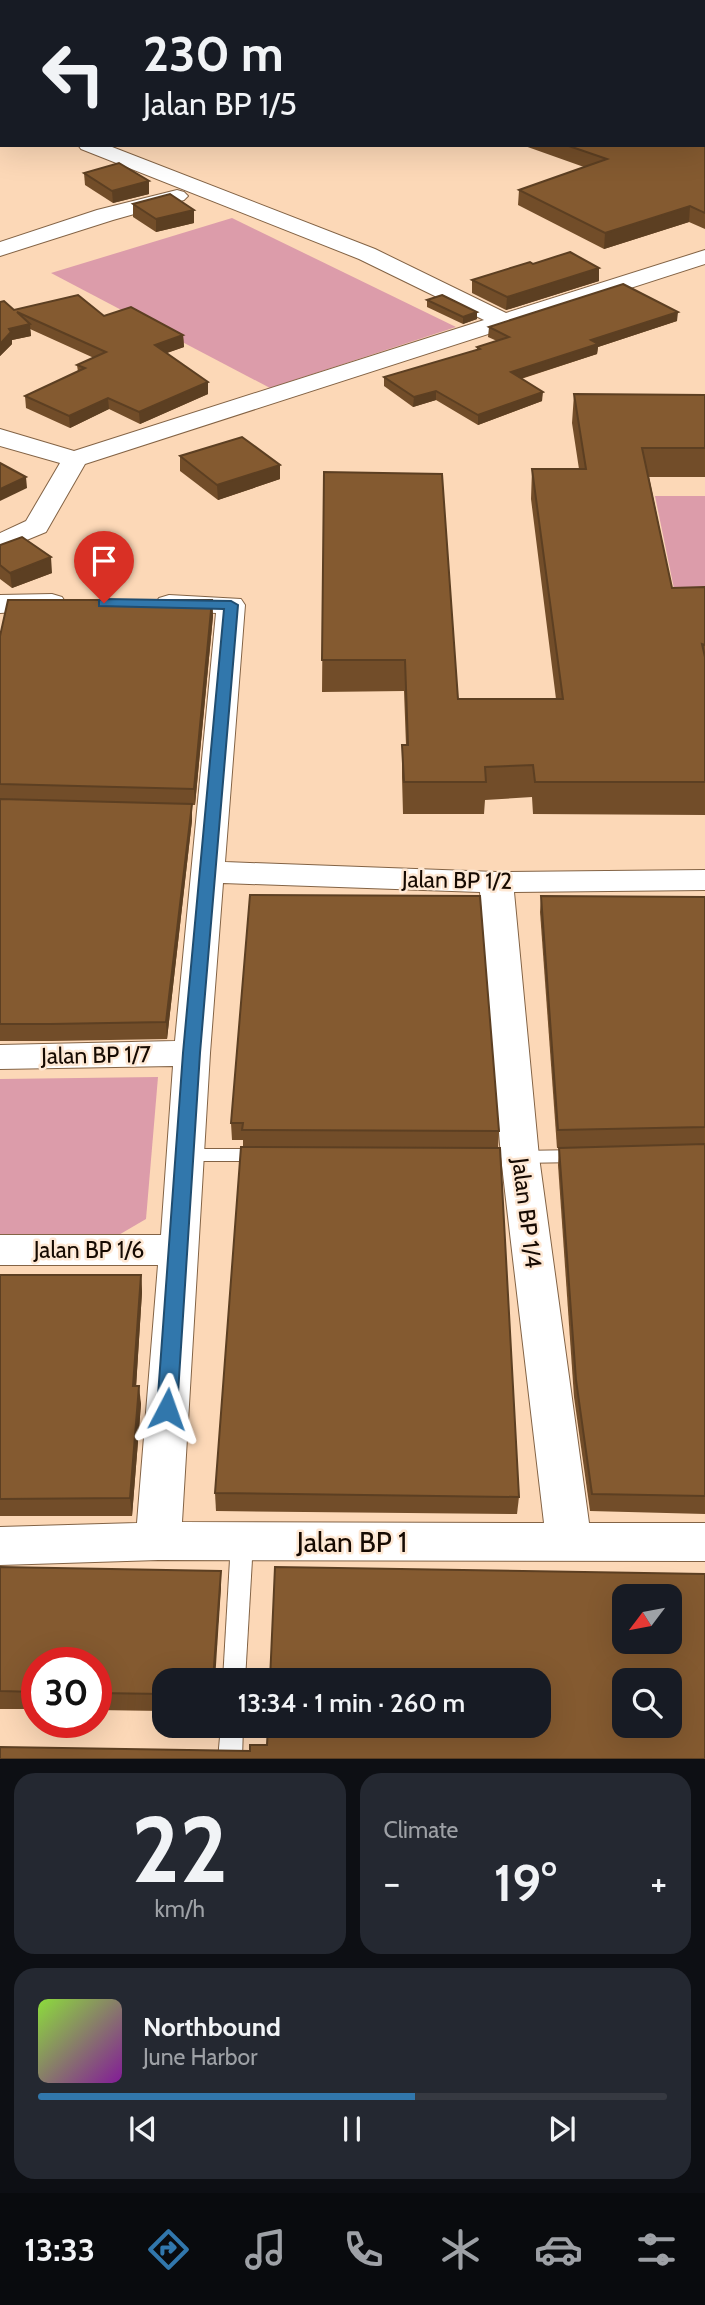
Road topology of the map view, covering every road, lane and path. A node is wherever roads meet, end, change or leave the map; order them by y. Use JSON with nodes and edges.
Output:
{"nodes":[{"id":1,"x":93,"y":147,"type":"edge"},
{"id":2,"x":200,"y":190,"type":"junction"},
{"id":3,"x":0,"y":249,"type":"edge"},
{"id":4,"x":705,"y":257,"type":"edge"},
{"id":5,"x":502,"y":320,"type":"junction"},
{"id":6,"x":0,"y":437,"type":"edge"},
{"id":7,"x":75,"y":458,"type":"junction"},
{"id":8,"x":0,"y":543,"type":"edge"},
{"id":9,"x":1,"y":603,"type":"edge"},
{"id":10,"x":83,"y":603,"type":"edge"},
{"id":11,"x":137,"y":604,"type":"edge"},
{"id":12,"x":209,"y":872,"type":"junction"},
{"id":13,"x":705,"y":880,"type":"edge"},
{"id":14,"x":496,"y":881,"type":"junction"},
{"id":15,"x":192,"y":1053,"type":"junction"},
{"id":16,"x":0,"y":1057,"type":"edge"},
{"id":17,"x":187,"y":1155,"type":"junction"},
{"id":18,"x":284,"y":1155,"type":"edge"},
{"id":19,"x":599,"y":1155,"type":"edge"},
{"id":20,"x":513,"y":1157,"type":"junction"},
{"id":21,"x":0,"y":1250,"type":"edge"},
{"id":22,"x":178,"y":1250,"type":"junction"},
{"id":23,"x":158,"y":1542,"type":"junction"},
{"id":24,"x":242,"y":1542,"type":"junction"},
{"id":25,"x":705,"y":1542,"type":"edge"},
{"id":26,"x":569,"y":1543,"type":"junction"},
{"id":27,"x":0,"y":1546,"type":"edge"},
{"id":28,"x":235,"y":1668,"type":"edge"},
{"id":29,"x":231,"y":1738,"type":"edge"},
{"id":30,"x":230,"y":1759,"type":"edge"}],
"edges":[{"from":1,"to":2,"type":"street"},
{"from":2,"to":3,"type":"street"},
{"from":2,"to":5,"type":"street"},
{"from":4,"to":5,"type":"street"},
{"from":5,"to":7,"type":"street"},
{"from":6,"to":7,"type":"street"},
{"from":7,"to":8,"type":"street"},
{"from":9,"to":10,"type":"street"},
{"from":11,"to":12,"type":"street"},
{"from":12,"to":14,"type":"street","name":"Jalan BP 1/2"},
{"from":12,"to":15,"type":"street"},
{"from":13,"to":14,"type":"street","name":"Jalan BP 1/2"},
{"from":14,"to":20,"type":"street","name":"Jalan BP 1/4"},
{"from":15,"to":16,"type":"street","name":"Jalan BP 1/7"},
{"from":15,"to":17,"type":"street"},
{"from":17,"to":18,"type":"lane"},
{"from":17,"to":22,"type":"street"},
{"from":19,"to":20,"type":"lane"},
{"from":20,"to":26,"type":"street","name":"Jalan BP 1/4"},
{"from":21,"to":22,"type":"street","name":"Jalan BP 1/6"},
{"from":22,"to":23,"type":"street"},
{"from":23,"to":24,"type":"street","name":"Jalan BP 1"},
{"from":23,"to":27,"type":"street","name":"Jalan BP 1"},
{"from":24,"to":26,"type":"street","name":"Jalan BP 1"},
{"from":24,"to":28,"type":"lane"},
{"from":25,"to":26,"type":"street","name":"Jalan BP 1"},
{"from":29,"to":30,"type":"lane"}]}
